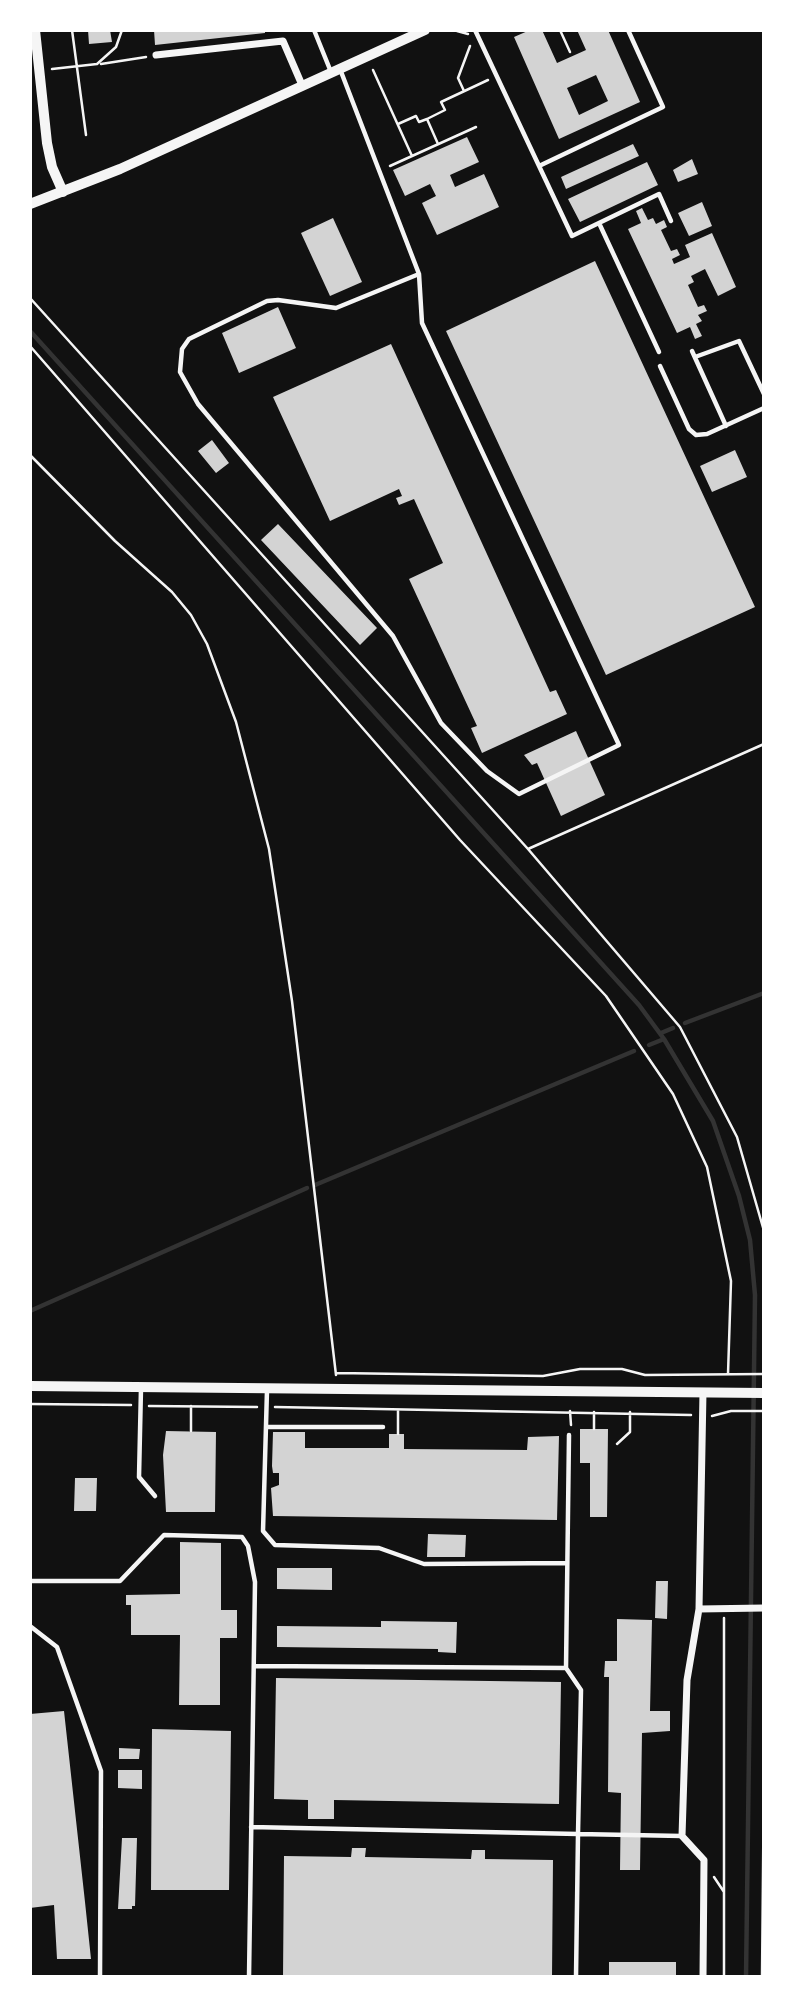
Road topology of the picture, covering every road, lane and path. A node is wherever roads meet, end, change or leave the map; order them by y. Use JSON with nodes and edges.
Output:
{"nodes":[{"id":1,"x":35,"y":30,"type":"edge"},
{"id":2,"x":72,"y":30,"type":"edge"},
{"id":3,"x":122,"y":30,"type":"edge"},
{"id":4,"x":314,"y":30,"type":"edge"},
{"id":5,"x":425,"y":30,"type":"edge"},
{"id":6,"x":475,"y":30,"type":"edge"},
{"id":7,"x":560,"y":30,"type":"edge"},
{"id":8,"x":628,"y":30,"type":"edge"},
{"id":9,"x":457,"y":31,"type":"edge"},
{"id":10,"x":570,"y":52,"type":"dead end"},
{"id":11,"x":156,"y":55,"type":"joint"},
{"id":12,"x":97,"y":64,"type":"junction"},
{"id":13,"x":77,"y":67,"type":"junction"},
{"id":14,"x":52,"y":69,"type":"dead end"},
{"id":15,"x":335,"y":70,"type":"junction"},
{"id":16,"x":373,"y":70,"type":"dead end"},
{"id":17,"x":497,"y":76,"type":"junction"},
{"id":18,"x":302,"y":85,"type":"junction"},
{"id":19,"x":464,"y":91,"type":"junction"},
{"id":20,"x":427,"y":119,"type":"junction"},
{"id":21,"x":398,"y":124,"type":"junction"},
{"id":22,"x":476,"y":127,"type":"dead end"},
{"id":23,"x":86,"y":135,"type":"dead end"},
{"id":24,"x":439,"y":144,"type":"junction"},
{"id":25,"x":412,"y":156,"type":"junction"},
{"id":26,"x":390,"y":166,"type":"dead end"},
{"id":27,"x":540,"y":166,"type":"junction"},
{"id":28,"x":63,"y":192,"type":"junction"},
{"id":29,"x":30,"y":204,"type":"edge"},
{"id":30,"x":671,"y":221,"type":"dead end"},
{"id":31,"x":599,"y":223,"type":"junction"},
{"id":32,"x":419,"y":274,"type":"junction"},
{"id":33,"x":30,"y":298,"type":"edge"},
{"id":34,"x":30,"y":346,"type":"edge"},
{"id":35,"x":692,"y":351,"type":"dead end"},
{"id":36,"x":659,"y":352,"type":"dead end"},
{"id":37,"x":695,"y":358,"type":"junction"},
{"id":38,"x":660,"y":366,"type":"dead end"},
{"id":39,"x":764,"y":394,"type":"edge"},
{"id":40,"x":764,"y":408,"type":"edge"},
{"id":41,"x":726,"y":426,"type":"junction"},
{"id":42,"x":30,"y":455,"type":"edge"},
{"id":43,"x":764,"y":744,"type":"edge"},
{"id":44,"x":528,"y":849,"type":"junction"},
{"id":45,"x":764,"y":1231,"type":"edge"},
{"id":46,"x":336,"y":1373,"type":"junction"},
{"id":47,"x":728,"y":1374,"type":"junction"},
{"id":48,"x":764,"y":1374,"type":"edge"},
{"id":49,"x":30,"y":1386,"type":"edge"},
{"id":50,"x":141,"y":1387,"type":"junction"},
{"id":51,"x":267,"y":1389,"type":"junction"},
{"id":52,"x":335,"y":1389,"type":"junction"},
{"id":53,"x":703,"y":1392,"type":"junction"},
{"id":54,"x":764,"y":1393,"type":"edge"},
{"id":55,"x":30,"y":1404,"type":"edge"},
{"id":56,"x":140,"y":1405,"type":"junction"},
{"id":57,"x":191,"y":1406,"type":"junction"},
{"id":58,"x":267,"y":1407,"type":"junction"},
{"id":59,"x":398,"y":1409,"type":"junction"},
{"id":60,"x":570,"y":1411,"type":"junction"},
{"id":61,"x":737,"y":1411,"type":"dead end"},
{"id":62,"x":764,"y":1411,"type":"edge"},
{"id":63,"x":594,"y":1412,"type":"junction"},
{"id":64,"x":630,"y":1412,"type":"junction"},
{"id":65,"x":664,"y":1412,"type":"dead end"},
{"id":66,"x":266,"y":1427,"type":"junction"},
{"id":67,"x":383,"y":1427,"type":"dead end"},
{"id":68,"x":571,"y":1428,"type":"dead end"},
{"id":69,"x":594,"y":1429,"type":"dead end"},
{"id":70,"x":191,"y":1431,"type":"dead end"},
{"id":71,"x":398,"y":1434,"type":"dead end"},
{"id":72,"x":569,"y":1435,"type":"dead end"},
{"id":73,"x":617,"y":1444,"type":"dead end"},
{"id":74,"x":155,"y":1496,"type":"dead end"},
{"id":75,"x":567,"y":1563,"type":"junction"},
{"id":76,"x":30,"y":1581,"type":"edge"},
{"id":77,"x":724,"y":1608,"type":"junction"},
{"id":78,"x":764,"y":1608,"type":"edge"},
{"id":79,"x":699,"y":1609,"type":"junction"},
{"id":80,"x":30,"y":1626,"type":"edge"},
{"id":81,"x":254,"y":1665,"type":"junction"},
{"id":82,"x":566,"y":1668,"type":"junction"},
{"id":83,"x":764,"y":1768,"type":"edge"},
{"id":84,"x":251,"y":1827,"type":"junction"},
{"id":85,"x":578,"y":1834,"type":"junction"},
{"id":86,"x":682,"y":1836,"type":"junction"},
{"id":87,"x":100,"y":1977,"type":"edge"},
{"id":88,"x":249,"y":1977,"type":"edge"},
{"id":89,"x":576,"y":1977,"type":"edge"},
{"id":90,"x":703,"y":1977,"type":"edge"},
{"id":91,"x":724,"y":1977,"type":"edge"},
{"id":92,"x":762,"y":1977,"type":"edge"}],
"edges":[{"from":1,"to":28,"type":"street"},
{"from":2,"to":13,"type":"path"},
{"from":3,"to":12,"type":"path"},
{"from":4,"to":15,"type":"lane"},
{"from":5,"to":15,"type":"street"},
{"from":6,"to":17,"type":"lane"},
{"from":7,"to":10,"type":"path"},
{"from":8,"to":27,"type":"lane"},
{"from":9,"to":19,"type":"path"},
{"from":11,"to":12,"type":"path"},
{"from":11,"to":18,"type":"street"},
{"from":12,"to":13,"type":"path"},
{"from":13,"to":14,"type":"path"},
{"from":13,"to":23,"type":"path"},
{"from":15,"to":18,"type":"street"},
{"from":15,"to":32,"type":"lane"},
{"from":16,"to":21,"type":"path"},
{"from":17,"to":19,"type":"path"},
{"from":17,"to":27,"type":"lane"},
{"from":18,"to":28,"type":"street"},
{"from":19,"to":20,"type":"path"},
{"from":20,"to":21,"type":"path"},
{"from":20,"to":24,"type":"path"},
{"from":21,"to":25,"type":"path"},
{"from":22,"to":24,"type":"path"},
{"from":24,"to":25,"type":"path"},
{"from":25,"to":26,"type":"path"},
{"from":27,"to":31,"type":"lane"},
{"from":28,"to":29,"type":"street"},
{"from":30,"to":31,"type":"lane"},
{"from":31,"to":36,"type":"lane"},
{"from":32,"to":32,"type":"lane"},
{"from":33,"to":44,"type":"path"},
{"from":34,"to":47,"type":"path"},
{"from":35,"to":37,"type":"lane"},
{"from":37,"to":39,"type":"lane"},
{"from":37,"to":41,"type":"lane"},
{"from":38,"to":41,"type":"lane"},
{"from":40,"to":41,"type":"lane"},
{"from":42,"to":46,"type":"path"},
{"from":43,"to":44,"type":"path"},
{"from":44,"to":45,"type":"path"},
{"from":46,"to":47,"type":"path"},
{"from":46,"to":52,"type":"path"},
{"from":47,"to":48,"type":"path"},
{"from":49,"to":50,"type":"street"},
{"from":50,"to":51,"type":"street"},
{"from":50,"to":56,"type":"lane"},
{"from":51,"to":52,"type":"street"},
{"from":51,"to":58,"type":"lane"},
{"from":52,"to":53,"type":"street"},
{"from":53,"to":54,"type":"street"},
{"from":53,"to":79,"type":"street"},
{"from":55,"to":56,"type":"path"},
{"from":56,"to":57,"type":"path"},
{"from":56,"to":74,"type":"lane"},
{"from":57,"to":58,"type":"path"},
{"from":57,"to":70,"type":"path"},
{"from":58,"to":59,"type":"path"},
{"from":58,"to":66,"type":"lane"},
{"from":59,"to":60,"type":"path"},
{"from":59,"to":71,"type":"path"},
{"from":60,"to":63,"type":"path"},
{"from":60,"to":68,"type":"path"},
{"from":61,"to":62,"type":"path"},
{"from":63,"to":64,"type":"path"},
{"from":63,"to":69,"type":"path"},
{"from":64,"to":65,"type":"path"},
{"from":64,"to":73,"type":"path"},
{"from":66,"to":67,"type":"lane"},
{"from":66,"to":75,"type":"lane"},
{"from":72,"to":75,"type":"lane"},
{"from":75,"to":82,"type":"lane"},
{"from":76,"to":81,"type":"lane"},
{"from":77,"to":78,"type":"street"},
{"from":77,"to":79,"type":"street"},
{"from":77,"to":91,"type":"path"},
{"from":79,"to":86,"type":"street"},
{"from":80,"to":87,"type":"lane"},
{"from":81,"to":82,"type":"lane"},
{"from":81,"to":84,"type":"lane"},
{"from":82,"to":85,"type":"lane"},
{"from":83,"to":92,"type":"path"},
{"from":84,"to":85,"type":"lane"},
{"from":84,"to":88,"type":"lane"},
{"from":85,"to":86,"type":"lane"},
{"from":85,"to":89,"type":"lane"},
{"from":86,"to":90,"type":"street"}]}
